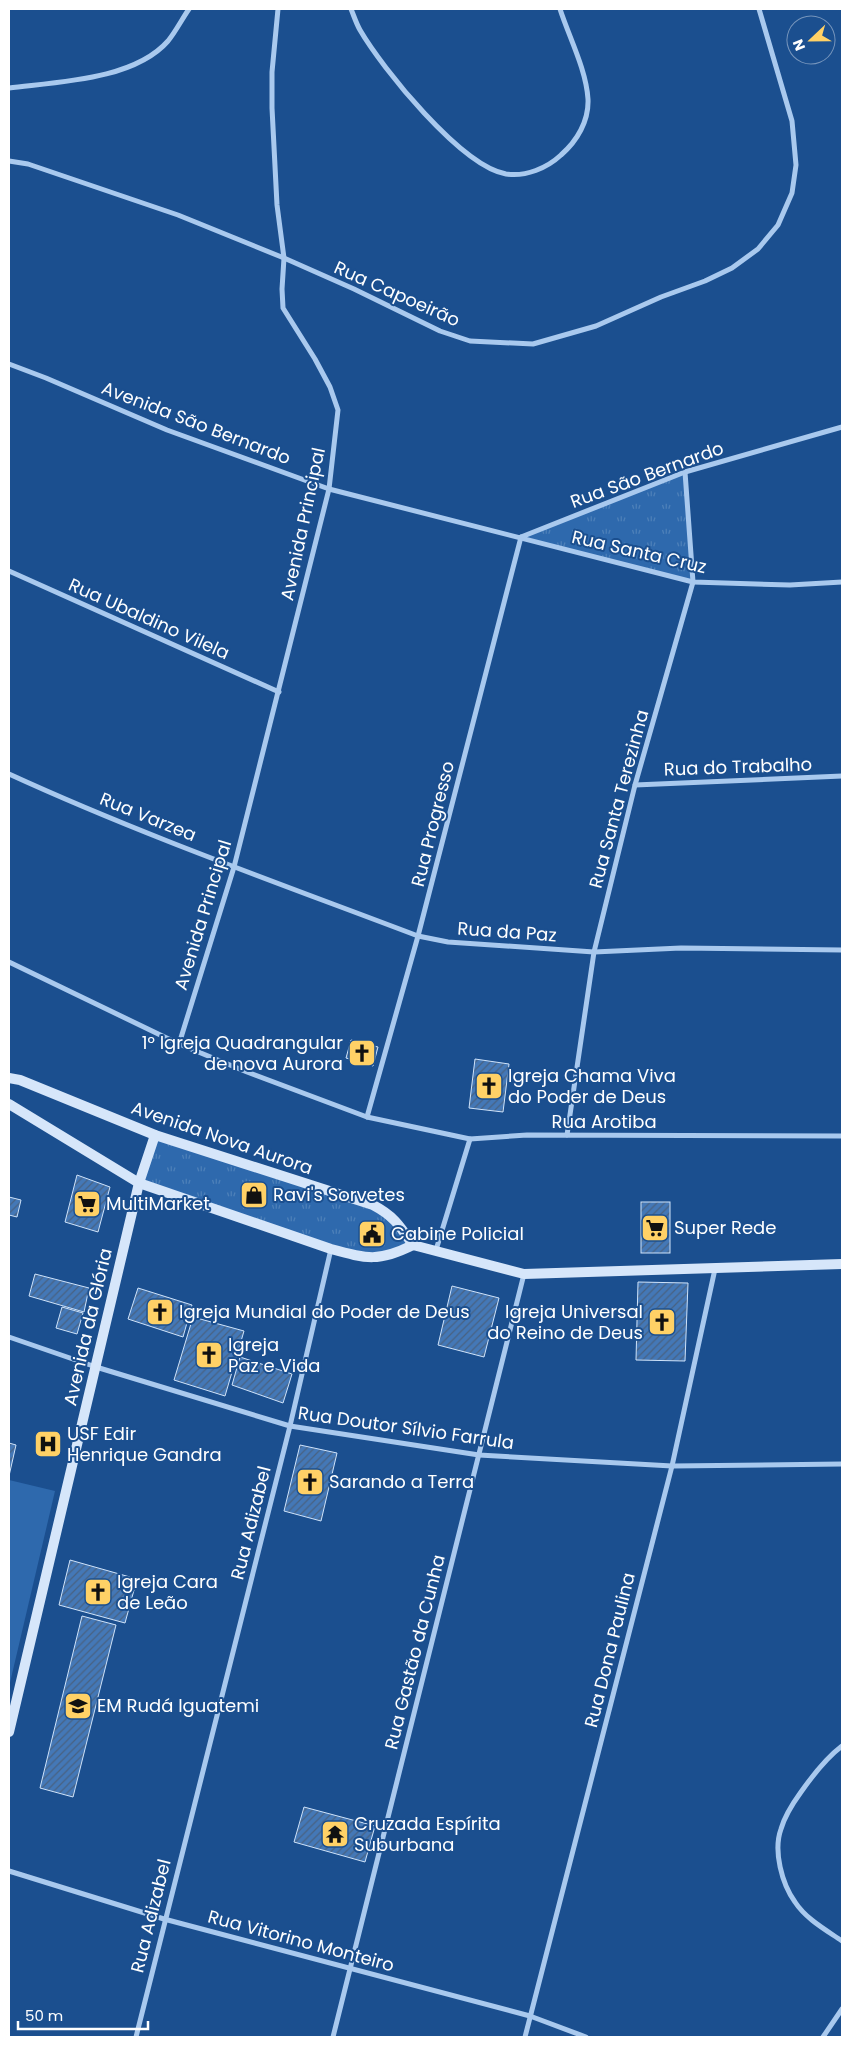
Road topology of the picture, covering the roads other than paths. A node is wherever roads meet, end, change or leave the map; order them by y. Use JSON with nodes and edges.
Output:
{"nodes":[{"id":1,"x":189,"y":9,"type":"edge"},
{"id":2,"x":278,"y":9,"type":"edge"},
{"id":3,"x":351,"y":9,"type":"edge"},
{"id":4,"x":560,"y":9,"type":"edge"},
{"id":5,"x":759,"y":9,"type":"edge"},
{"id":6,"x":9,"y":88,"type":"edge"},
{"id":7,"x":9,"y":160,"type":"edge"},
{"id":8,"x":284,"y":258,"type":"junction"},
{"id":9,"x":9,"y":364,"type":"edge"},
{"id":10,"x":842,"y":427,"type":"edge"},
{"id":11,"x":685,"y":472,"type":"junction"},
{"id":12,"x":329,"y":489,"type":"junction"},
{"id":13,"x":521,"y":537,"type":"junction"},
{"id":14,"x":9,"y":571,"type":"edge"},
{"id":15,"x":693,"y":582,"type":"junction"},
{"id":16,"x":842,"y":582,"type":"edge"},
{"id":17,"x":279,"y":692,"type":"junction"},
{"id":18,"x":9,"y":774,"type":"edge"},
{"id":19,"x":842,"y":776,"type":"edge"},
{"id":20,"x":635,"y":785,"type":"junction"},
{"id":21,"x":234,"y":866,"type":"junction"},
{"id":22,"x":418,"y":936,"type":"junction"},
{"id":23,"x":842,"y":950,"type":"edge"},
{"id":24,"x":594,"y":952,"type":"junction"},
{"id":25,"x":9,"y":962,"type":"edge"},
{"id":26,"x":179,"y":1044,"type":"junction"},
{"id":27,"x":9,"y":1078,"type":"edge"},
{"id":28,"x":9,"y":1104,"type":"edge"},
{"id":29,"x":368,"y":1117,"type":"junction"},
{"id":30,"x":155,"y":1135,"type":"junction"},
{"id":31,"x":567,"y":1135,"type":"junction"},
{"id":32,"x":842,"y":1136,"type":"edge"},
{"id":33,"x":470,"y":1140,"type":"junction"},
{"id":34,"x":139,"y":1183,"type":"junction"},
{"id":35,"x":413,"y":1245,"type":"junction"},
{"id":36,"x":331,"y":1248,"type":"junction"},
{"id":37,"x":436,"y":1250,"type":"junction"},
{"id":38,"x":842,"y":1264,"type":"edge"},
{"id":39,"x":716,"y":1268,"type":"junction"},
{"id":40,"x":524,"y":1274,"type":"junction"},
{"id":41,"x":9,"y":1337,"type":"edge"},
{"id":42,"x":96,"y":1367,"type":"junction"},
{"id":43,"x":290,"y":1426,"type":"junction"},
{"id":44,"x":479,"y":1456,"type":"junction"},
{"id":45,"x":842,"y":1464,"type":"edge"},
{"id":46,"x":672,"y":1466,"type":"junction"},
{"id":47,"x":9,"y":1732,"type":"edge"},
{"id":48,"x":842,"y":1746,"type":"edge"},
{"id":49,"x":9,"y":1871,"type":"edge"},
{"id":50,"x":164,"y":1919,"type":"junction"},
{"id":51,"x":842,"y":1941,"type":"edge"},
{"id":52,"x":350,"y":1968,"type":"junction"},
{"id":53,"x":842,"y":2009,"type":"edge"},
{"id":54,"x":530,"y":2016,"type":"junction"},
{"id":55,"x":136,"y":2037,"type":"edge"},
{"id":56,"x":333,"y":2037,"type":"edge"},
{"id":57,"x":525,"y":2037,"type":"edge"},
{"id":58,"x":586,"y":2037,"type":"edge"},
{"id":59,"x":823,"y":2037,"type":"edge"}],
"edges":[{"from":1,"to":6,"type":"street"},
{"from":2,"to":8,"type":"street","name":"Avenida Principal"},
{"from":3,"to":4,"type":"street"},
{"from":5,"to":8,"type":"street","name":"Rua Capoeirão"},
{"from":7,"to":8,"type":"street","name":"Rua Capoeirão"},
{"from":8,"to":12,"type":"street","name":"Avenida Principal"},
{"from":9,"to":12,"type":"street","name":"Avenida São Bernardo"},
{"from":10,"to":11,"type":"street","name":"Rua São Bernardo"},
{"from":11,"to":13,"type":"street","name":"Rua São Bernardo"},
{"from":11,"to":15,"type":"street","name":"Rua Santa Terezinha"},
{"from":12,"to":13,"type":"street","name":"Avenida São Bernardo"},
{"from":12,"to":17,"type":"street","name":"Avenida Principal"},
{"from":13,"to":15,"type":"street","name":"Rua Santa Cruz"},
{"from":13,"to":22,"type":"street","name":"Rua Progresso"},
{"from":14,"to":17,"type":"street","name":"Rua Ubaldino Vilela"},
{"from":15,"to":16,"type":"street","name":"Rua Santa Cruz"},
{"from":15,"to":20,"type":"street","name":"Rua Santa Terezinha"},
{"from":17,"to":21,"type":"street","name":"Avenida Principal"},
{"from":18,"to":21,"type":"street","name":"Rua Varzea"},
{"from":19,"to":20,"type":"street","name":"Rua do Trabalho"},
{"from":20,"to":24,"type":"street","name":"Rua Santa Terezinha"},
{"from":21,"to":22,"type":"street","name":"Rua Varzea"},
{"from":21,"to":26,"type":"street","name":"Avenida Principal"},
{"from":22,"to":24,"type":"street","name":"Rua da Paz"},
{"from":22,"to":29,"type":"street","name":"Rua Progresso"},
{"from":23,"to":24,"type":"street","name":"Rua da Paz"},
{"from":24,"to":31,"type":"street","name":"Rua Santa Terezinha"},
{"from":25,"to":26,"type":"street","name":"Rua Arotiba"},
{"from":26,"to":29,"type":"street","name":"Rua Arotiba"},
{"from":27,"to":30,"type":"street","name":"Avenida Nova Aurora"},
{"from":28,"to":34,"type":"street"},
{"from":29,"to":33,"type":"street","name":"Rua Arotiba"},
{"from":30,"to":34,"type":"street","name":"Avenida da Glória"},
{"from":30,"to":35,"type":"street","name":"Avenida Nova Aurora"},
{"from":31,"to":32,"type":"street","name":"Rua Arotiba"},
{"from":31,"to":33,"type":"street","name":"Rua Arotiba"},
{"from":33,"to":37,"type":"street"},
{"from":34,"to":36,"type":"street"},
{"from":34,"to":42,"type":"street","name":"Avenida da Glória"},
{"from":35,"to":36,"type":"street"},
{"from":35,"to":37,"type":"street"},
{"from":36,"to":43,"type":"street","name":"Rua Adizabel"},
{"from":37,"to":40,"type":"street"},
{"from":38,"to":39,"type":"street"},
{"from":39,"to":40,"type":"street"},
{"from":39,"to":46,"type":"street","name":"Rua Dona Paulina"},
{"from":40,"to":44,"type":"street","name":"Rua Gastão da Cunha"},
{"from":41,"to":42,"type":"street","name":"Rua Doutor Sílvio Farrula"},
{"from":42,"to":43,"type":"street","name":"Rua Doutor Sílvio Farrula"},
{"from":42,"to":47,"type":"street","name":"Avenida da Glória"},
{"from":43,"to":44,"type":"street","name":"Rua Doutor Sílvio Farrula"},
{"from":43,"to":50,"type":"street","name":"Rua Adizabel"},
{"from":44,"to":46,"type":"street","name":"Rua Doutor Sílvio Farrula"},
{"from":44,"to":52,"type":"street","name":"Rua Gastão da Cunha"},
{"from":45,"to":46,"type":"street","name":"Rua Doutor Sílvio Farrula"},
{"from":46,"to":54,"type":"street","name":"Rua Dona Paulina"},
{"from":48,"to":51,"type":"street"},
{"from":49,"to":50,"type":"street","name":"Rua Vitorino Monteiro"},
{"from":50,"to":52,"type":"street","name":"Rua Vitorino Monteiro"},
{"from":50,"to":55,"type":"street","name":"Rua Adizabel"},
{"from":52,"to":54,"type":"street","name":"Rua Vitorino Monteiro"},
{"from":52,"to":56,"type":"street","name":"Rua Gastão da Cunha"},
{"from":53,"to":59,"type":"street"},
{"from":54,"to":57,"type":"street","name":"Rua Dona Paulina"},
{"from":54,"to":58,"type":"street","name":"Rua Vitorino Monteiro"}]}
